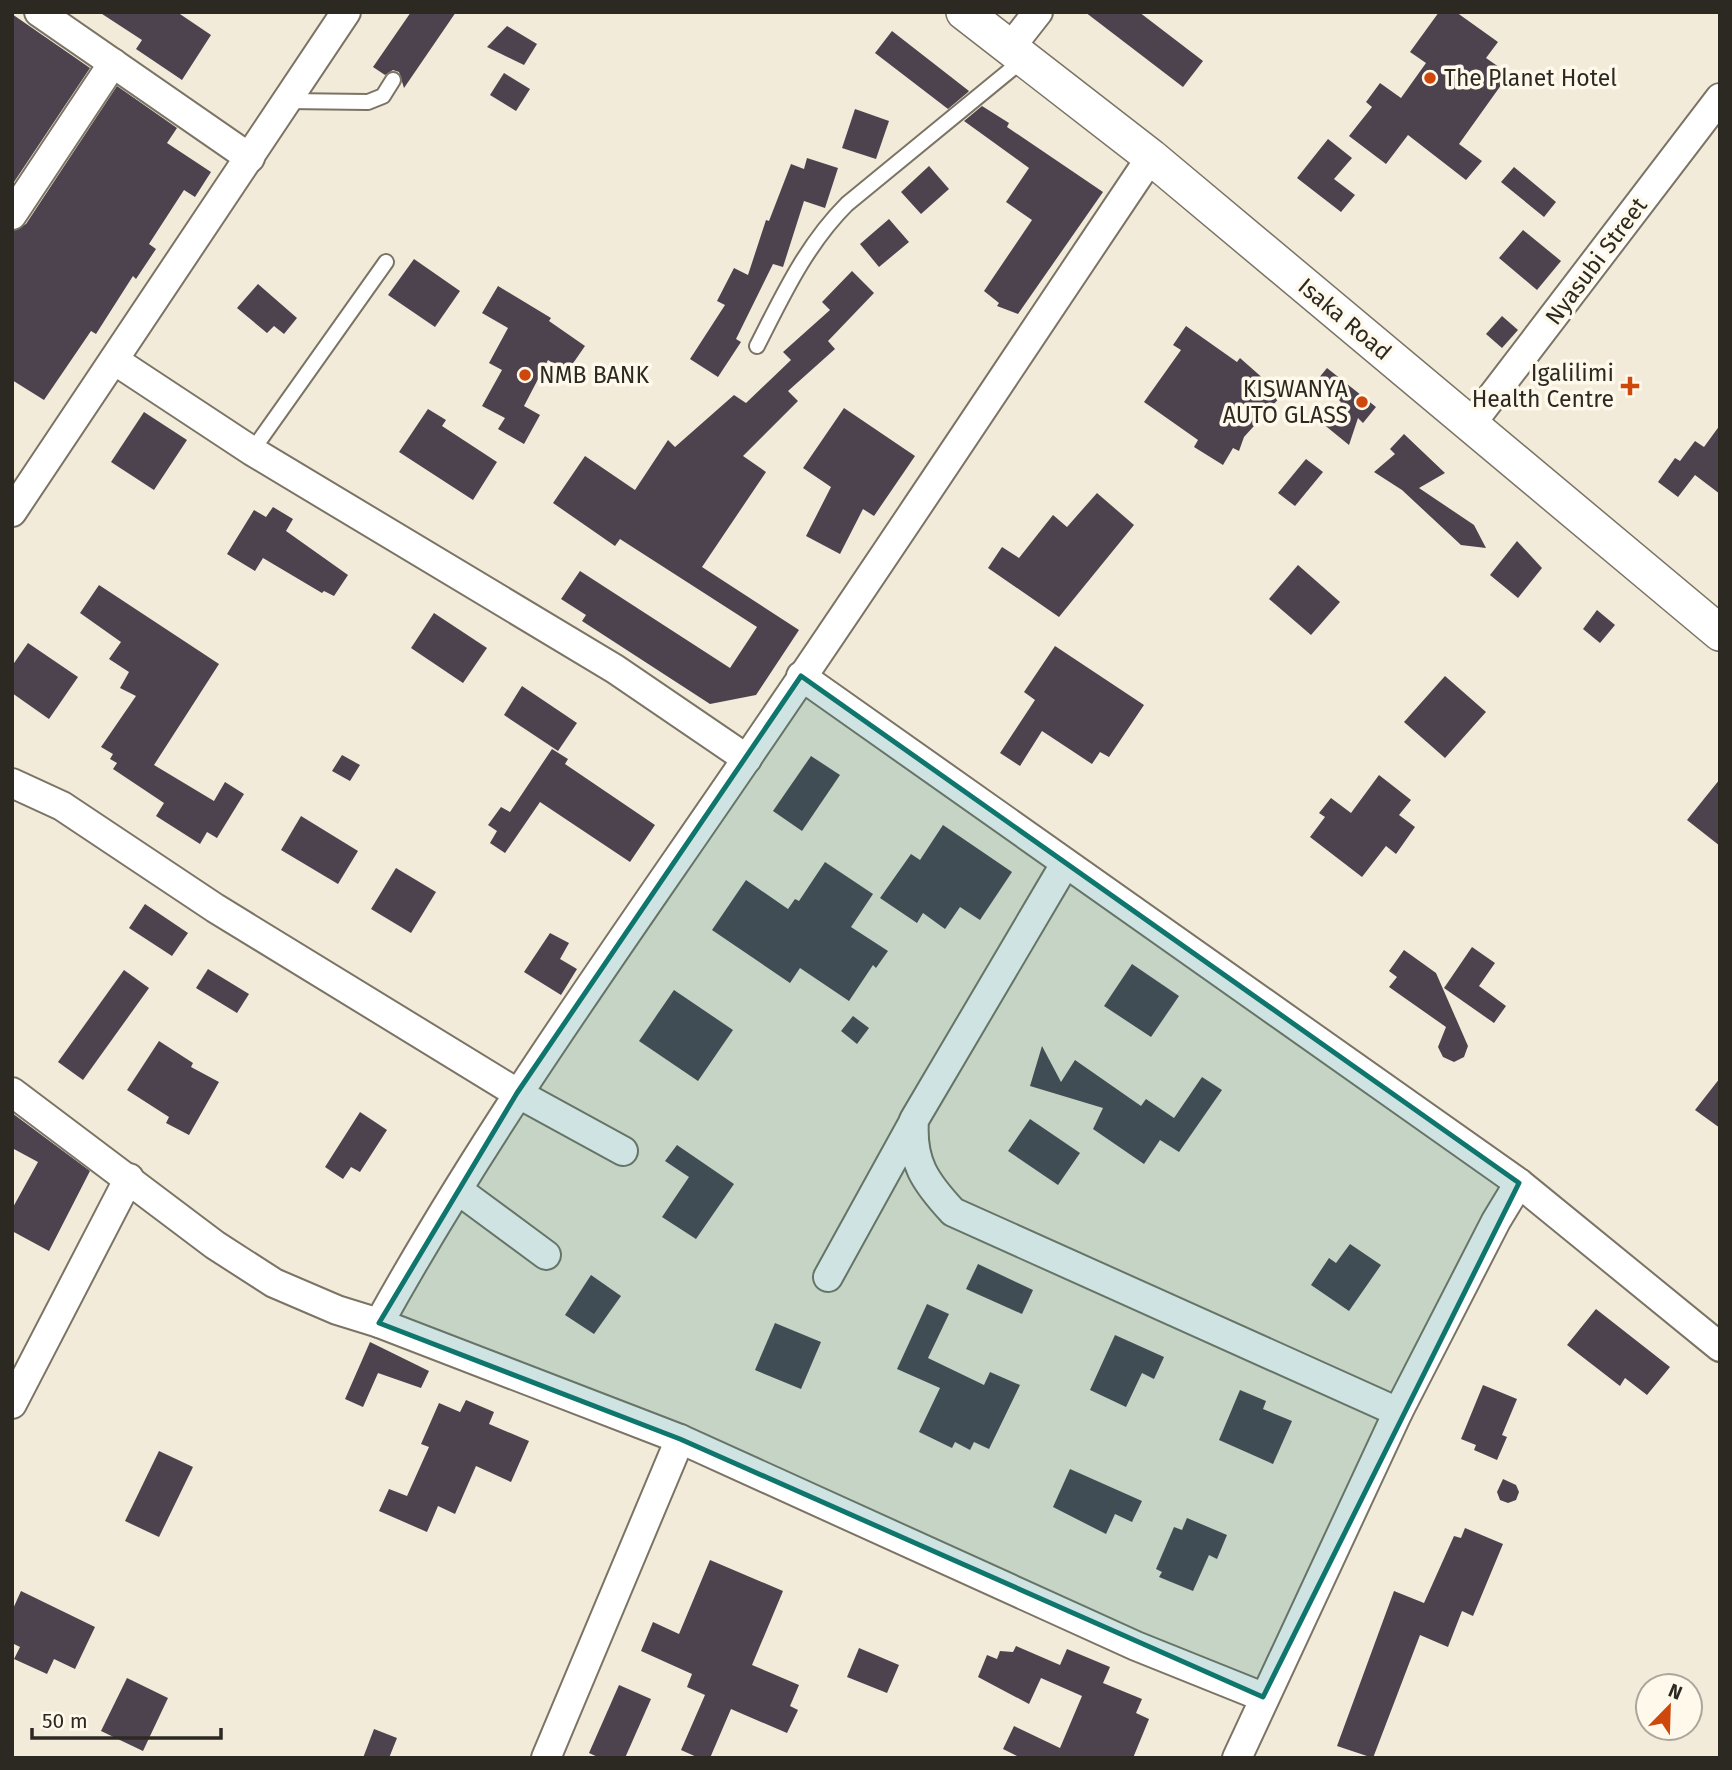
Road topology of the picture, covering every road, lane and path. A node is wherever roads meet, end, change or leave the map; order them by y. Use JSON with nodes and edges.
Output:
{"nodes":[{"id":1,"x":39,"y":12,"type":"edge"},
{"id":2,"x":346,"y":12,"type":"edge"},
{"id":3,"x":964,"y":12,"type":"edge"},
{"id":4,"x":1038,"y":12,"type":"edge"},
{"id":5,"x":1015,"y":53,"type":"junction"},
{"id":6,"x":113,"y":63,"type":"junction"},
{"id":7,"x":393,"y":80,"type":"dead end"},
{"id":8,"x":1720,"y":97,"type":"edge"},
{"id":9,"x":287,"y":101,"type":"junction"},
{"id":10,"x":1151,"y":157,"type":"junction"},
{"id":11,"x":250,"y":158,"type":"junction"},
{"id":12,"x":12,"y":215,"type":"edge"},
{"id":13,"x":386,"y":262,"type":"dead end"},
{"id":14,"x":757,"y":346,"type":"dead end"},
{"id":15,"x":114,"y":360,"type":"junction"},
{"id":16,"x":1471,"y":424,"type":"junction"},
{"id":17,"x":252,"y":451,"type":"junction"},
{"id":18,"x":12,"y":512,"type":"edge"},
{"id":19,"x":1720,"y":633,"type":"edge"},
{"id":20,"x":801,"y":676,"type":"junction"},
{"id":21,"x":747,"y":759,"type":"junction"},
{"id":22,"x":12,"y":783,"type":"edge"},
{"id":23,"x":1065,"y":864,"type":"junction"},
{"id":24,"x":12,"y":1092,"type":"edge"},
{"id":25,"x":517,"y":1093,"type":"junction"},
{"id":26,"x":914,"y":1121,"type":"junction"},
{"id":27,"x":623,"y":1152,"type":"dead end"},
{"id":28,"x":129,"y":1178,"type":"junction"},
{"id":29,"x":1519,"y":1183,"type":"junction"},
{"id":30,"x":458,"y":1190,"type":"junction"},
{"id":31,"x":546,"y":1255,"type":"dead end"},
{"id":32,"x":828,"y":1277,"type":"dead end"},
{"id":33,"x":379,"y":1323,"type":"junction"},
{"id":34,"x":1720,"y":1347,"type":"edge"},
{"id":35,"x":12,"y":1404,"type":"edge"},
{"id":36,"x":1398,"y":1412,"type":"junction"},
{"id":37,"x":680,"y":1439,"type":"junction"},
{"id":38,"x":1263,"y":1697,"type":"junction"},
{"id":39,"x":546,"y":1758,"type":"edge"},
{"id":40,"x":1237,"y":1758,"type":"edge"}],
"edges":[{"from":1,"to":6,"type":"street"},
{"from":2,"to":9,"type":"street"},
{"from":3,"to":5,"type":"street","name":"Isaka Road"},
{"from":4,"to":5,"type":"street"},
{"from":5,"to":10,"type":"street","name":"Isaka Road"},
{"from":5,"to":14,"type":"lane"},
{"from":6,"to":11,"type":"street"},
{"from":6,"to":12,"type":"street"},
{"from":7,"to":9,"type":"lane"},
{"from":8,"to":16,"type":"street","name":"Nyasubi Street"},
{"from":9,"to":11,"type":"street"},
{"from":10,"to":16,"type":"street","name":"Isaka Road"},
{"from":10,"to":20,"type":"street"},
{"from":11,"to":15,"type":"street"},
{"from":13,"to":17,"type":"lane"},
{"from":15,"to":17,"type":"street"},
{"from":15,"to":18,"type":"street"},
{"from":16,"to":19,"type":"street","name":"Isaka Road"},
{"from":17,"to":21,"type":"street"},
{"from":20,"to":21,"type":"street"},
{"from":20,"to":23,"type":"street"},
{"from":21,"to":25,"type":"street"},
{"from":22,"to":25,"type":"street"},
{"from":23,"to":26,"type":"street"},
{"from":23,"to":29,"type":"street"},
{"from":24,"to":28,"type":"street"},
{"from":25,"to":27,"type":"street"},
{"from":25,"to":30,"type":"street"},
{"from":26,"to":32,"type":"street"},
{"from":26,"to":36,"type":"street"},
{"from":28,"to":33,"type":"street"},
{"from":28,"to":35,"type":"street"},
{"from":29,"to":34,"type":"street"},
{"from":29,"to":36,"type":"street"},
{"from":30,"to":31,"type":"street"},
{"from":30,"to":33,"type":"street"},
{"from":33,"to":37,"type":"street"},
{"from":36,"to":38,"type":"street"},
{"from":37,"to":38,"type":"street"},
{"from":37,"to":39,"type":"street"},
{"from":38,"to":40,"type":"street"}]}
